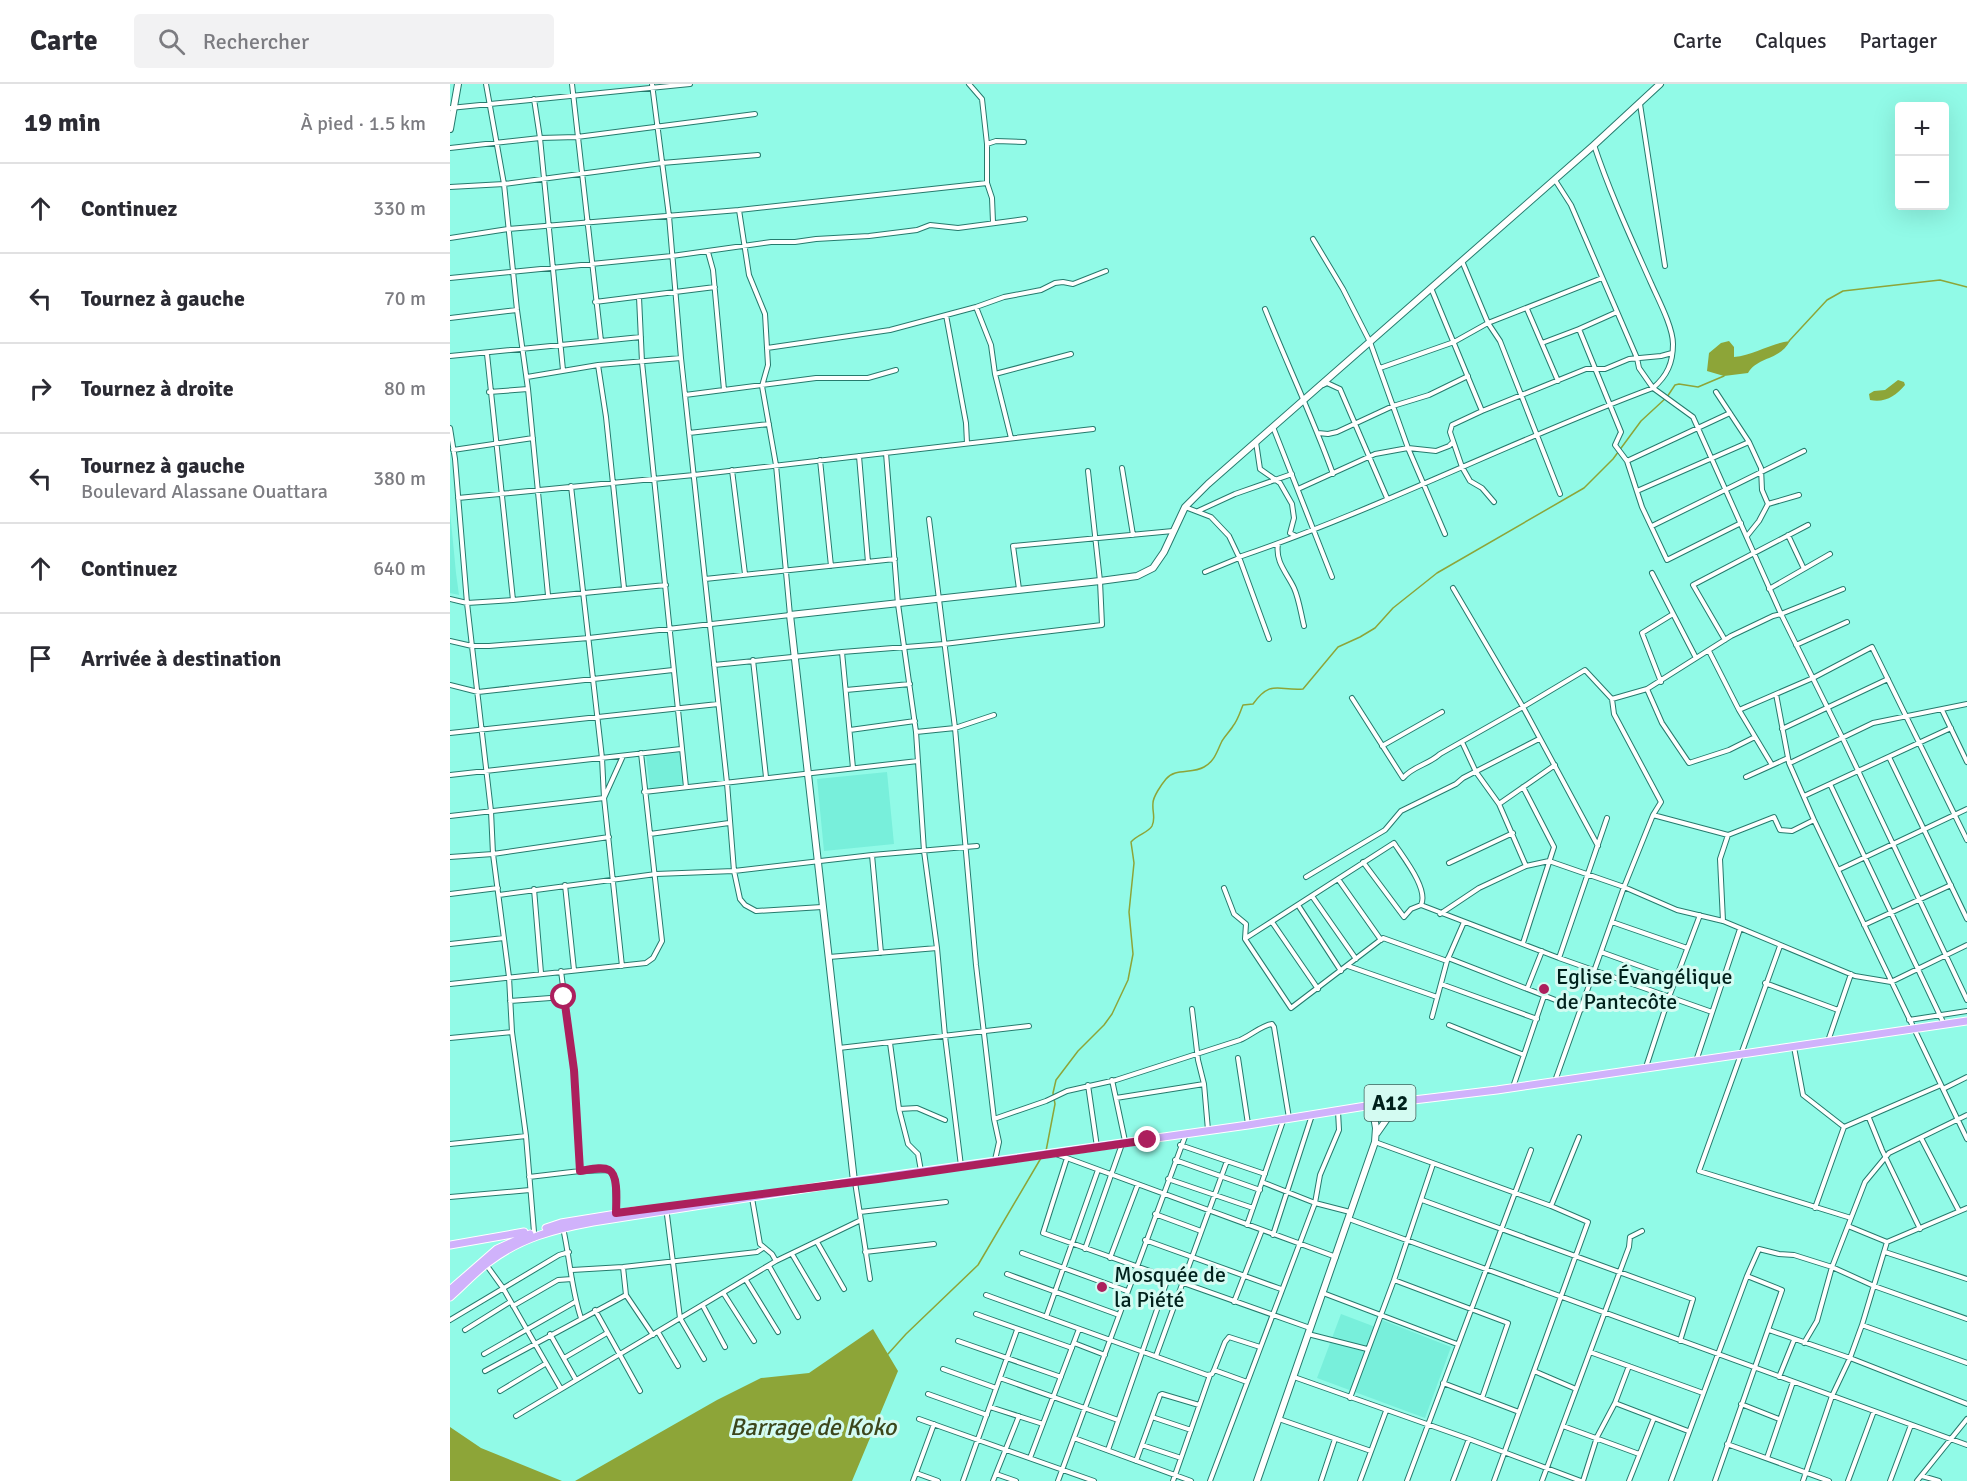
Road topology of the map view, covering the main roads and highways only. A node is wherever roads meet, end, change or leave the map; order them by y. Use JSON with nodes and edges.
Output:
{"nodes":[{"id":1,"x":1967,"y":1021,"type":"edge"},
{"id":2,"x":813,"y":1188,"type":"junction"},
{"id":3,"x":666,"y":1208,"type":"junction"},
{"id":4,"x":535,"y":1234,"type":"junction"},
{"id":5,"x":494,"y":1237,"type":"junction"},
{"id":6,"x":450,"y":1245,"type":"edge"},
{"id":7,"x":497,"y":1249,"type":"junction"},
{"id":8,"x":485,"y":1262,"type":"junction"},
{"id":9,"x":450,"y":1290,"type":"edge"},
{"id":10,"x":450,"y":1297,"type":"edge"}],
"edges":[{"from":1,"to":2,"type":"main road","number":"A12"},
{"from":2,"to":3,"type":"main road","number":"A12"},
{"from":2,"to":3,"type":"main road","number":"A12"},
{"from":3,"to":4,"type":"main road","number":"A12"},
{"from":3,"to":4,"type":"main road","number":"A12"},
{"from":4,"to":5,"type":"main road","number":"A12"},
{"from":4,"to":7,"type":"main road","number":"A12"},
{"from":4,"to":8,"type":"main road","number":"A12"},
{"from":5,"to":6,"type":"main road","number":"A12"},
{"from":5,"to":7,"type":"main road"},
{"from":7,"to":8,"type":"main road","number":"A12"},
{"from":8,"to":9,"type":"main road","number":"A12"},
{"from":8,"to":10,"type":"main road","number":"A12"}]}
